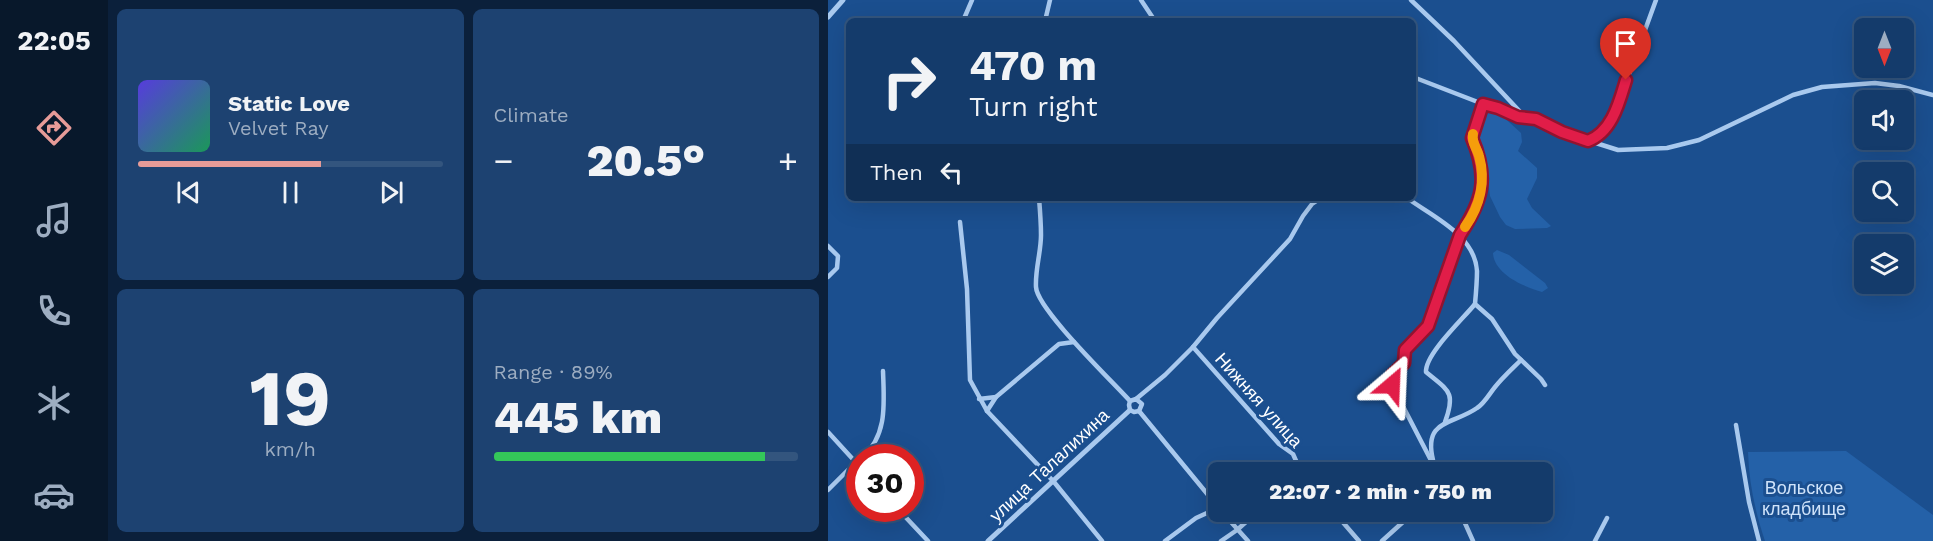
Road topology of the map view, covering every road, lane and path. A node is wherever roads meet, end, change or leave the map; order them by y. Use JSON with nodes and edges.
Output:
{"nodes":[{"id":1,"x":843,"y":0,"type":"edge"},
{"id":2,"x":972,"y":0,"type":"edge"},
{"id":3,"x":1050,"y":0,"type":"edge"},
{"id":4,"x":1141,"y":0,"type":"edge"},
{"id":5,"x":1411,"y":0,"type":"edge"},
{"id":6,"x":1656,"y":0,"type":"edge"},
{"id":7,"x":828,"y":17,"type":"edge"},
{"id":8,"x":964,"y":18,"type":"edge"},
{"id":9,"x":1046,"y":18,"type":"edge"},
{"id":10,"x":1153,"y":18,"type":"edge"},
{"id":11,"x":1416,"y":78,"type":"edge"},
{"id":12,"x":1933,"y":95,"type":"edge"},
{"id":13,"x":1483,"y":104,"type":"junction"},
{"id":14,"x":1524,"y":117,"type":"junction"},
{"id":15,"x":1588,"y":141,"type":"junction"},
{"id":16,"x":1039,"y":201,"type":"edge"},
{"id":17,"x":1318,"y":201,"type":"edge"},
{"id":18,"x":1411,"y":201,"type":"edge"},
{"id":19,"x":960,"y":222,"type":"dead end"},
{"id":20,"x":1460,"y":235,"type":"junction"},
{"id":21,"x":828,"y":246,"type":"edge"},
{"id":22,"x":828,"y":277,"type":"edge"},
{"id":23,"x":1475,"y":304,"type":"junction"},
{"id":24,"x":1074,"y":342,"type":"junction"},
{"id":25,"x":1193,"y":347,"type":"junction"},
{"id":26,"x":1521,"y":360,"type":"junction"},
{"id":27,"x":883,"y":371,"type":"dead end"},
{"id":28,"x":1545,"y":385,"type":"dead end"},
{"id":29,"x":996,"y":397,"type":"junction"},
{"id":30,"x":980,"y":399,"type":"junction"},
{"id":31,"x":1133,"y":400,"type":"junction"},
{"id":32,"x":1130,"y":410,"type":"junction"},
{"id":33,"x":987,"y":411,"type":"junction"},
{"id":34,"x":1139,"y":411,"type":"junction"},
{"id":35,"x":1445,"y":422,"type":"junction"},
{"id":36,"x":1736,"y":425,"type":"dead end"},
{"id":37,"x":828,"y":432,"type":"edge"},
{"id":38,"x":875,"y":444,"type":"edge"},
{"id":39,"x":846,"y":449,"type":"edge"},
{"id":40,"x":1296,"y":462,"type":"edge"},
{"id":41,"x":1432,"y":462,"type":"edge"},
{"id":42,"x":1434,"y":462,"type":"edge"},
{"id":43,"x":846,"y":474,"type":"edge"},
{"id":44,"x":1054,"y":482,"type":"junction"},
{"id":45,"x":828,"y":490,"type":"edge"},
{"id":46,"x":1208,"y":495,"type":"edge"},
{"id":47,"x":1208,"y":512,"type":"edge"},
{"id":48,"x":1607,"y":518,"type":"dead end"},
{"id":49,"x":910,"y":522,"type":"edge"},
{"id":50,"x":1230,"y":522,"type":"edge"},
{"id":51,"x":1246,"y":522,"type":"edge"},
{"id":52,"x":1343,"y":522,"type":"edge"},
{"id":53,"x":1403,"y":522,"type":"edge"},
{"id":54,"x":1464,"y":522,"type":"edge"},
{"id":55,"x":1237,"y":530,"type":"junction"},
{"id":56,"x":928,"y":541,"type":"edge"},
{"id":57,"x":988,"y":541,"type":"edge"},
{"id":58,"x":1102,"y":541,"type":"edge"},
{"id":59,"x":1165,"y":541,"type":"edge"},
{"id":60,"x":1221,"y":541,"type":"edge"},
{"id":61,"x":1248,"y":541,"type":"edge"},
{"id":62,"x":1359,"y":541,"type":"edge"},
{"id":63,"x":1383,"y":541,"type":"edge"},
{"id":64,"x":1473,"y":541,"type":"edge"},
{"id":65,"x":1595,"y":541,"type":"edge"},
{"id":66,"x":1759,"y":541,"type":"edge"}],
"edges":[{"from":1,"to":7,"type":"street"},
{"from":2,"to":8,"type":"street"},
{"from":3,"to":9,"type":"street"},
{"from":4,"to":10,"type":"street"},
{"from":5,"to":14,"type":"street"},
{"from":6,"to":15,"type":"street"},
{"from":11,"to":13,"type":"street"},
{"from":12,"to":15,"type":"street"},
{"from":13,"to":14,"type":"street"},
{"from":13,"to":20,"type":"street"},
{"from":14,"to":15,"type":"street"},
{"from":16,"to":24,"type":"street"},
{"from":17,"to":25,"type":"street"},
{"from":18,"to":20,"type":"street"},
{"from":19,"to":30,"type":"street"},
{"from":20,"to":23,"type":"street"},
{"from":20,"to":41,"type":"street"},
{"from":21,"to":22,"type":"street"},
{"from":23,"to":26,"type":"street"},
{"from":23,"to":35,"type":"street"},
{"from":24,"to":29,"type":"street"},
{"from":24,"to":31,"type":"street"},
{"from":25,"to":31,"type":"street"},
{"from":25,"to":40,"type":"street","name":"Нижняя улица"},
{"from":26,"to":28,"type":"street"},
{"from":26,"to":35,"type":"street"},
{"from":27,"to":38,"type":"street"},
{"from":29,"to":30,"type":"street"},
{"from":29,"to":33,"type":"street"},
{"from":30,"to":33,"type":"street"},
{"from":31,"to":32,"type":"street"},
{"from":31,"to":34,"type":"street"},
{"from":32,"to":34,"type":"street"},
{"from":32,"to":44,"type":"street","name":"улица Талалихина"},
{"from":33,"to":44,"type":"street"},
{"from":34,"to":46,"type":"street"},
{"from":35,"to":42,"type":"street"},
{"from":36,"to":66,"type":"street"},
{"from":37,"to":39,"type":"street"},
{"from":43,"to":45,"type":"street"},
{"from":44,"to":57,"type":"street","name":"улица Талалихина"},
{"from":44,"to":58,"type":"street"},
{"from":47,"to":59,"type":"street"},
{"from":48,"to":65,"type":"street"},
{"from":49,"to":56,"type":"street"},
{"from":50,"to":55,"type":"street"},
{"from":51,"to":55,"type":"street"},
{"from":52,"to":62,"type":"street"},
{"from":53,"to":63,"type":"street"},
{"from":54,"to":64,"type":"street"},
{"from":55,"to":60,"type":"street"},
{"from":55,"to":61,"type":"street"}]}
